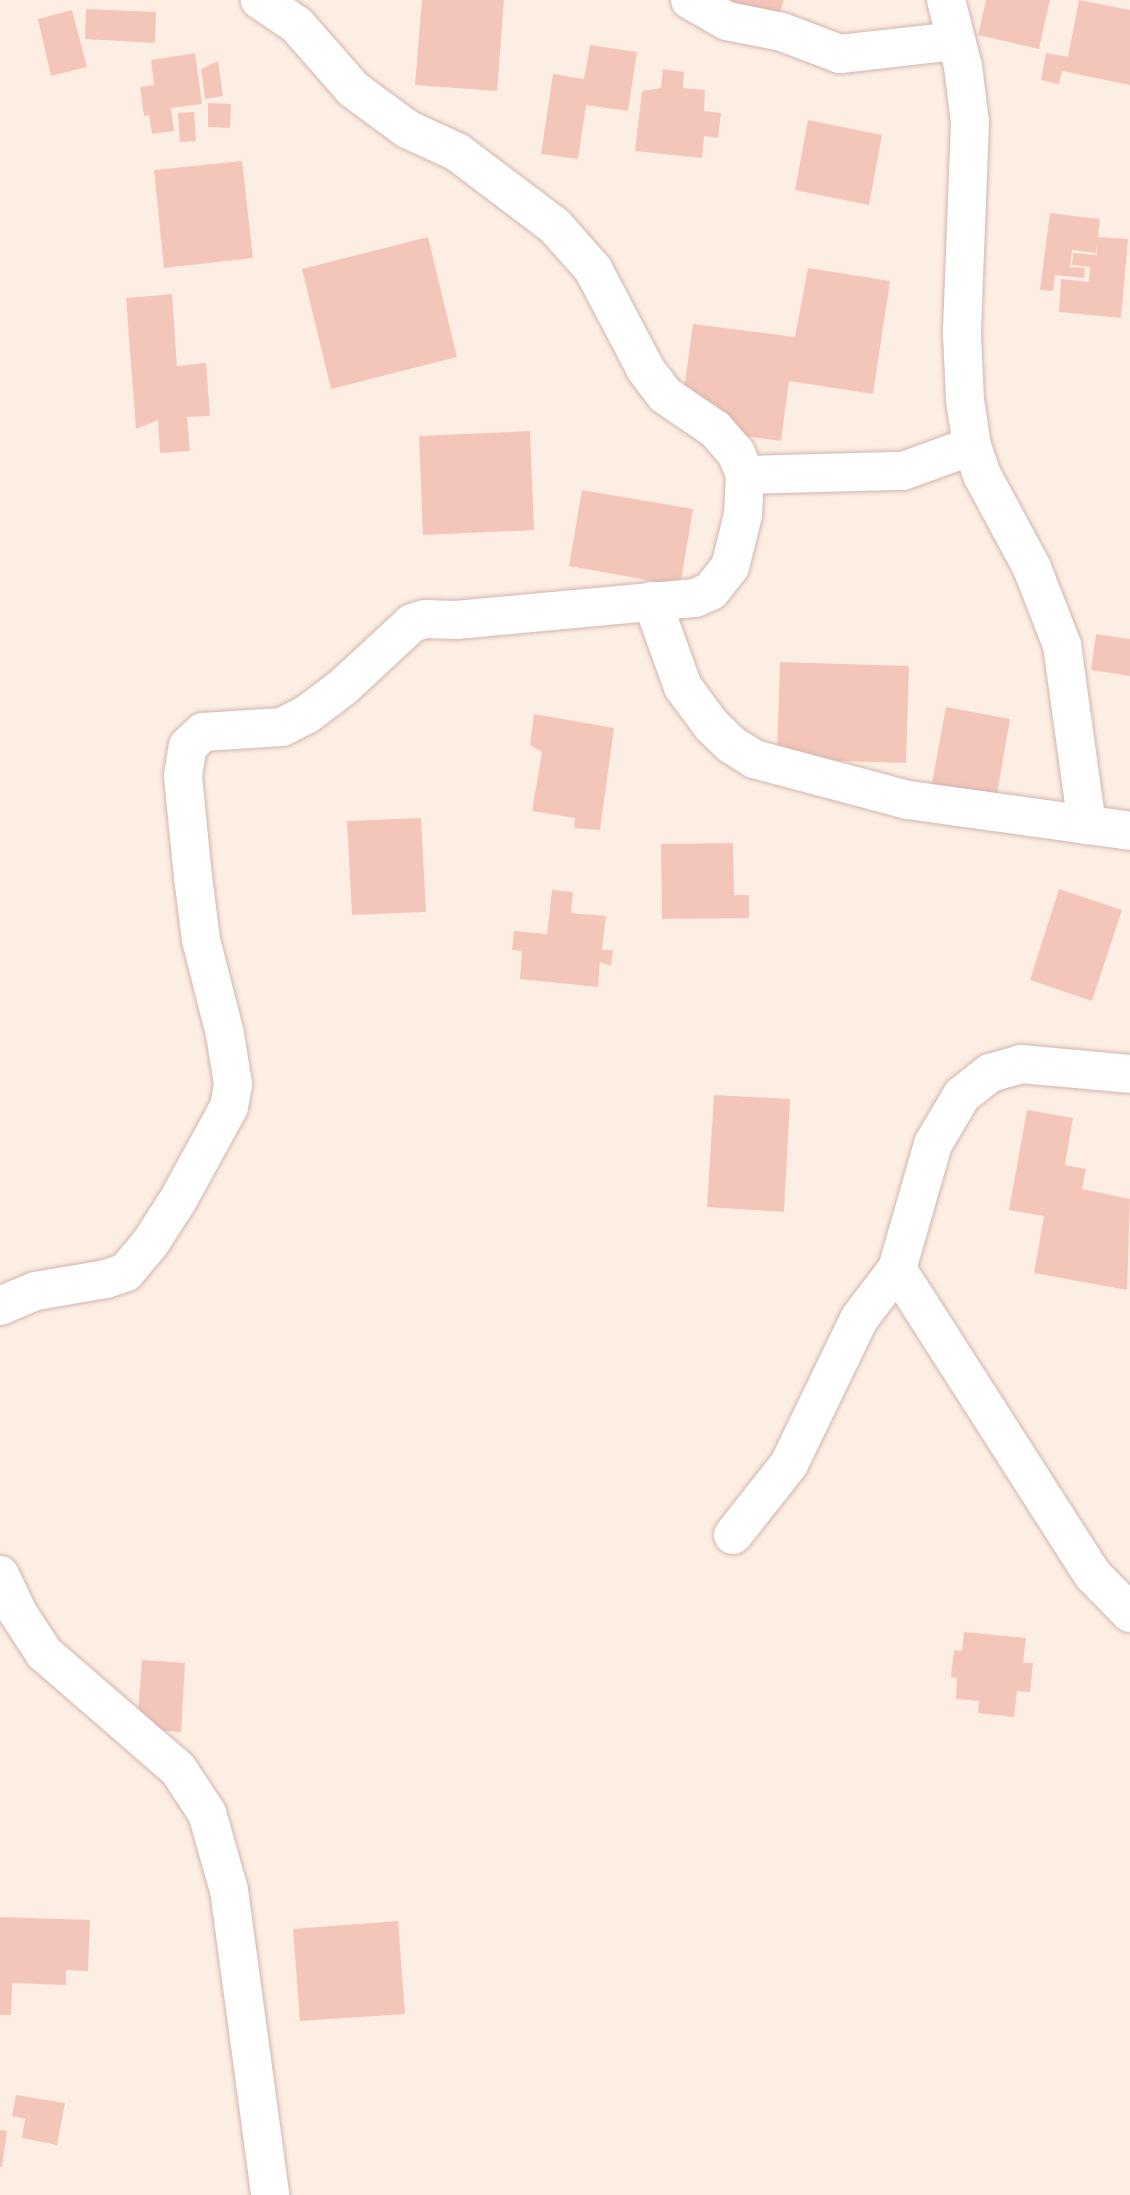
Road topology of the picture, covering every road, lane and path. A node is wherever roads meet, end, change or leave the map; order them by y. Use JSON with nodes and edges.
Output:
{"nodes":[{"id":1,"x":260,"y":0,"type":"edge"},
{"id":2,"x":690,"y":0,"type":"edge"},
{"id":3,"x":946,"y":0,"type":"edge"},
{"id":4,"x":956,"y":41,"type":"junction"},
{"id":5,"x":972,"y":446,"type":"junction"},
{"id":6,"x":745,"y":475,"type":"junction"},
{"id":7,"x":652,"y":601,"type":"junction"},
{"id":8,"x":1087,"y":825,"type":"junction"},
{"id":9,"x":1130,"y":831,"type":"edge"},
{"id":10,"x":1130,"y":1074,"type":"edge"},
{"id":11,"x":897,"y":1269,"type":"junction"},
{"id":12,"x":0,"y":1306,"type":"edge"},
{"id":13,"x":733,"y":1535,"type":"dead end"},
{"id":14,"x":0,"y":1575,"type":"edge"},
{"id":15,"x":1130,"y":1613,"type":"edge"},
{"id":16,"x":270,"y":2195,"type":"edge"}],
"edges":[{"from":1,"to":6,"type":"street"},
{"from":2,"to":4,"type":"street"},
{"from":3,"to":4,"type":"street"},
{"from":4,"to":5,"type":"street"},
{"from":5,"to":6,"type":"street"},
{"from":5,"to":8,"type":"street"},
{"from":6,"to":7,"type":"street"},
{"from":7,"to":8,"type":"street"},
{"from":7,"to":12,"type":"street"},
{"from":8,"to":9,"type":"street"},
{"from":10,"to":11,"type":"street"},
{"from":11,"to":13,"type":"street"},
{"from":11,"to":15,"type":"street"},
{"from":14,"to":16,"type":"street"}]}
